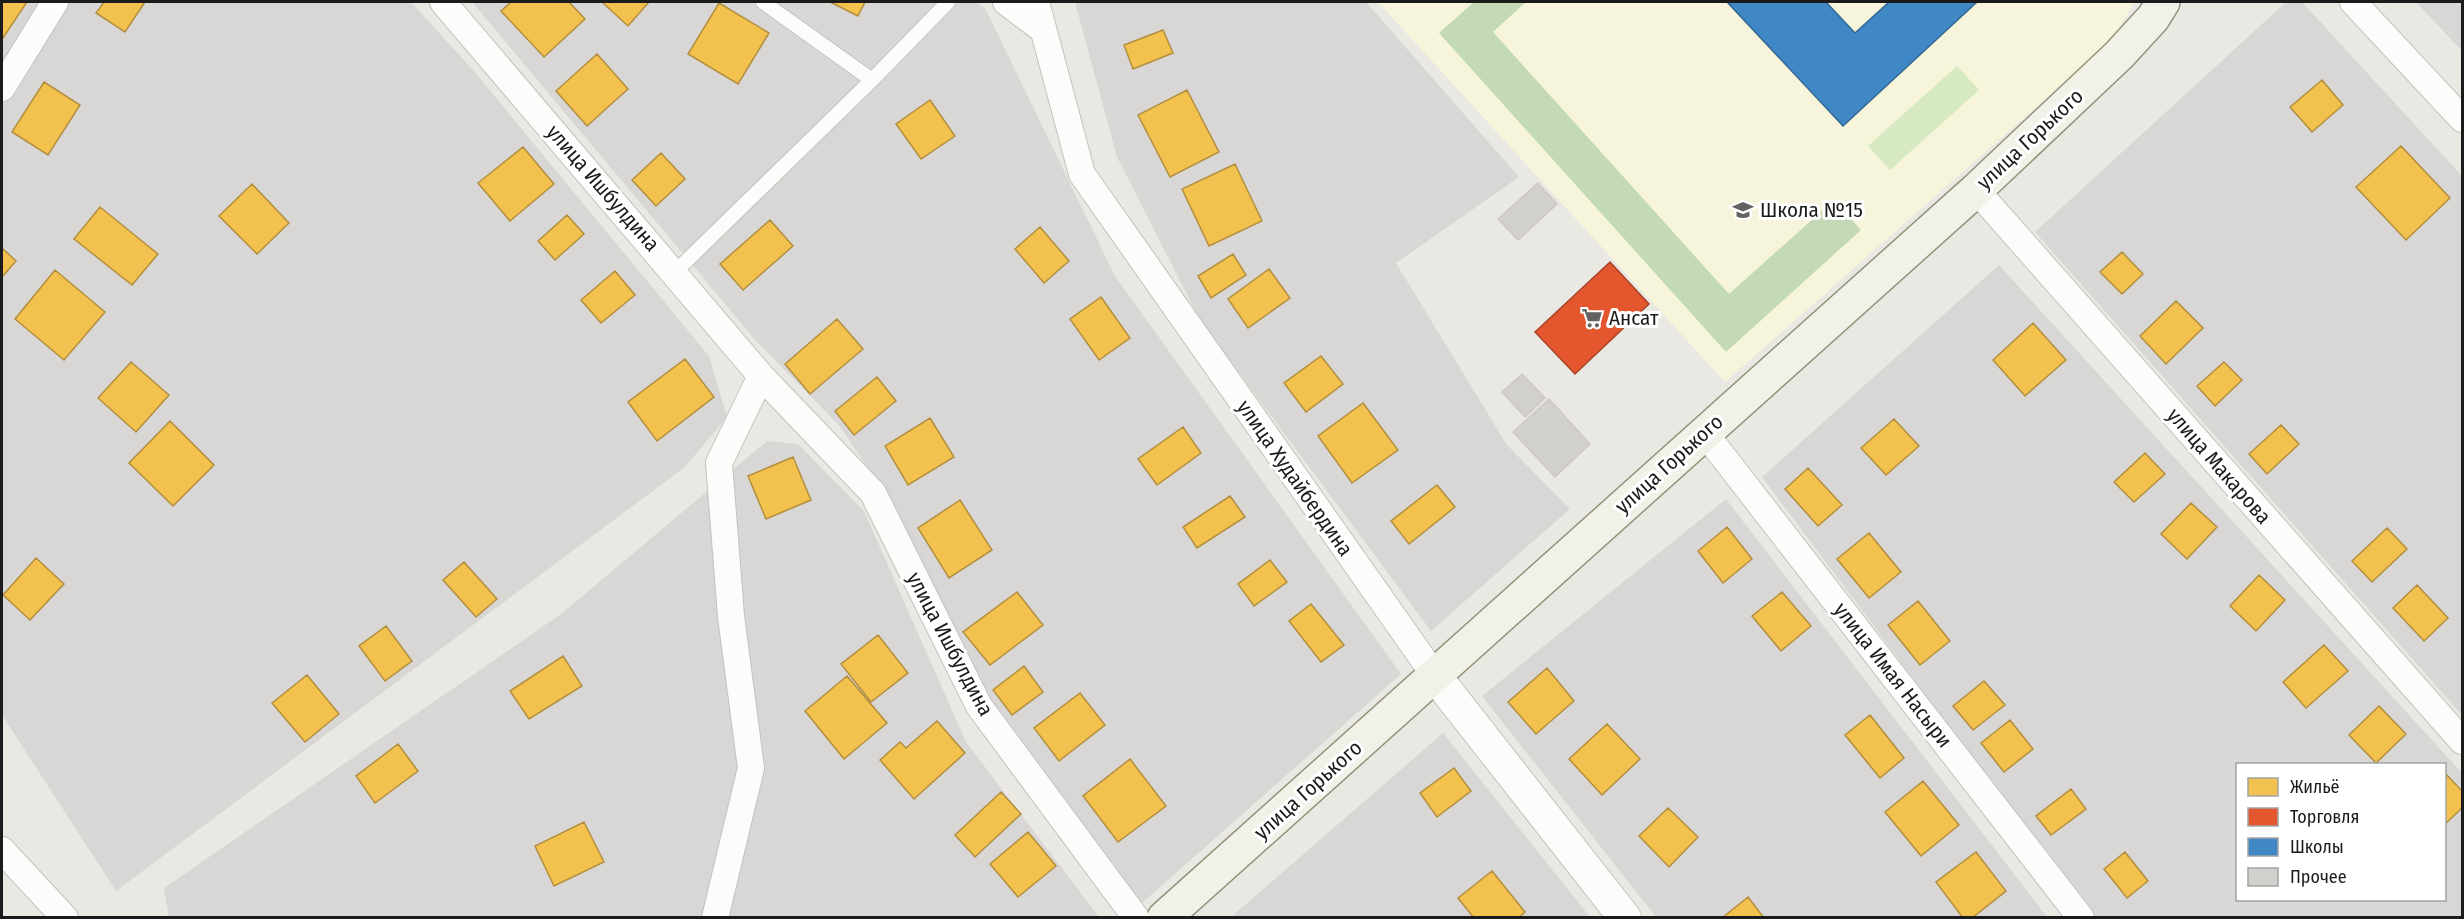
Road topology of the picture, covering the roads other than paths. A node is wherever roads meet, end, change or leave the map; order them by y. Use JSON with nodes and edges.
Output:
{"nodes":[{"id":1,"x":55,"y":2,"type":"edge"},
{"id":2,"x":443,"y":2,"type":"edge"},
{"id":3,"x":763,"y":2,"type":"edge"},
{"id":4,"x":948,"y":2,"type":"edge"},
{"id":5,"x":1006,"y":2,"type":"edge"},
{"id":6,"x":1036,"y":2,"type":"edge"},
{"id":7,"x":2163,"y":2,"type":"edge"},
{"id":8,"x":2354,"y":2,"type":"edge"},
{"id":9,"x":1043,"y":30,"type":"junction"},
{"id":10,"x":872,"y":80,"type":"junction"},
{"id":11,"x":2,"y":88,"type":"edge"},
{"id":12,"x":2463,"y":120,"type":"edge"},
{"id":13,"x":1976,"y":190,"type":"junction"},
{"id":14,"x":675,"y":272,"type":"junction"},
{"id":15,"x":761,"y":376,"type":"junction"},
{"id":16,"x":1704,"y":432,"type":"junction"},
{"id":17,"x":1435,"y":676,"type":"junction"},
{"id":18,"x":2463,"y":741,"type":"edge"},
{"id":19,"x":2,"y":850,"type":"edge"},
{"id":20,"x":65,"y":918,"type":"edge"},
{"id":21,"x":715,"y":918,"type":"edge"},
{"id":22,"x":1136,"y":918,"type":"edge"},
{"id":23,"x":1164,"y":918,"type":"edge"},
{"id":24,"x":1625,"y":918,"type":"edge"},
{"id":25,"x":2082,"y":918,"type":"edge"}],
"edges":[{"from":1,"to":11,"type":"street"},
{"from":2,"to":14,"type":"street","name":"улица Ишбулдина"},
{"from":3,"to":10,"type":"lane"},
{"from":4,"to":10,"type":"lane"},
{"from":5,"to":9,"type":"street"},
{"from":6,"to":9,"type":"street","name":"улица Худайбердина"},
{"from":7,"to":13,"type":"main road","name":"улица Горького"},
{"from":8,"to":12,"type":"street"},
{"from":9,"to":17,"type":"street","name":"улица Худайбердина"},
{"from":10,"to":14,"type":"lane"},
{"from":13,"to":16,"type":"main road","name":"улица Горького"},
{"from":13,"to":18,"type":"street","name":"улица Макарова"},
{"from":14,"to":15,"type":"street","name":"улица Ишбулдина"},
{"from":15,"to":21,"type":"street"},
{"from":15,"to":22,"type":"street","name":"улица Ишбулдина"},
{"from":16,"to":17,"type":"main road","name":"улица Горького"},
{"from":16,"to":25,"type":"street","name":"улица Имая Насыри"},
{"from":17,"to":23,"type":"main road","name":"улица Горького"},
{"from":17,"to":24,"type":"street","name":"улица Худайбердина"},
{"from":19,"to":20,"type":"street"}]}
